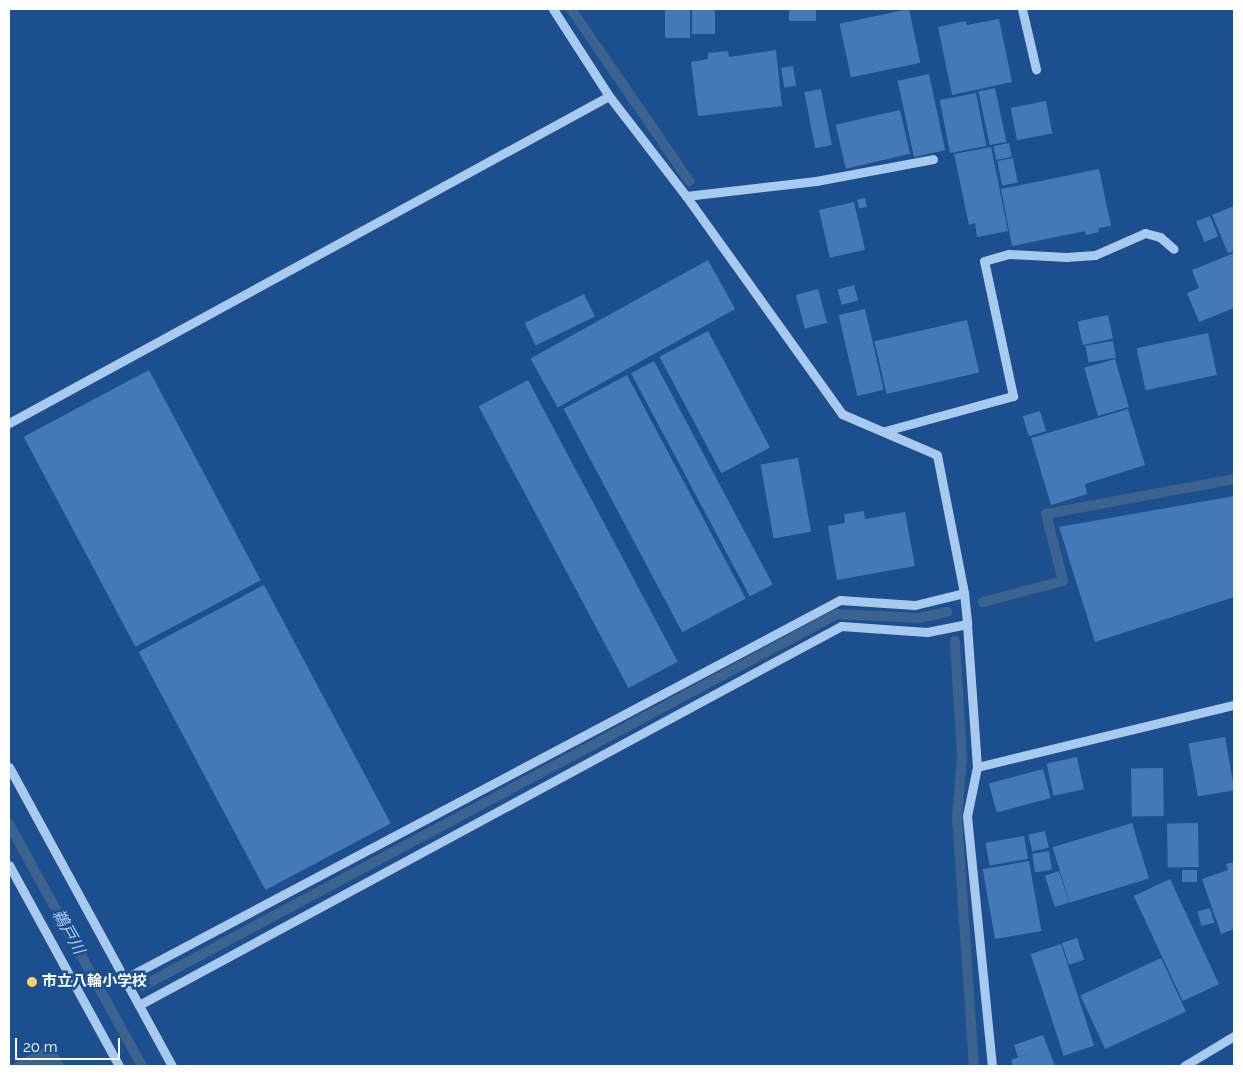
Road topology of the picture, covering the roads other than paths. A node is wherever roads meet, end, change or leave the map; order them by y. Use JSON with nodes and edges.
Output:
{"nodes":[{"id":1,"x":553,"y":9,"type":"edge"},
{"id":2,"x":1022,"y":9,"type":"edge"},
{"id":3,"x":1036,"y":69,"type":"dead end"},
{"id":4,"x":609,"y":96,"type":"junction"},
{"id":5,"x":933,"y":159,"type":"dead end"},
{"id":6,"x":686,"y":196,"type":"junction"},
{"id":7,"x":1174,"y":249,"type":"dead end"},
{"id":8,"x":9,"y":423,"type":"edge"},
{"id":9,"x":886,"y":431,"type":"junction"},
{"id":10,"x":964,"y":593,"type":"junction"},
{"id":11,"x":967,"y":624,"type":"junction"},
{"id":12,"x":1234,"y":705,"type":"edge"},
{"id":13,"x":9,"y":767,"type":"edge"},
{"id":14,"x":977,"y":767,"type":"junction"},
{"id":15,"x":9,"y":864,"type":"edge"},
{"id":16,"x":124,"y":979,"type":"junction"},
{"id":17,"x":139,"y":1005,"type":"junction"},
{"id":18,"x":1234,"y":1036,"type":"edge"},
{"id":19,"x":119,"y":1066,"type":"edge"},
{"id":20,"x":172,"y":1066,"type":"edge"},
{"id":21,"x":992,"y":1066,"type":"edge"},
{"id":22,"x":1184,"y":1066,"type":"edge"}],
"edges":[{"from":1,"to":4,"type":"street"},
{"from":2,"to":3,"type":"street"},
{"from":4,"to":6,"type":"street"},
{"from":4,"to":8,"type":"street"},
{"from":5,"to":6,"type":"street"},
{"from":6,"to":9,"type":"street"},
{"from":7,"to":9,"type":"street"},
{"from":9,"to":10,"type":"street"},
{"from":10,"to":11,"type":"street"},
{"from":10,"to":16,"type":"street"},
{"from":11,"to":14,"type":"street"},
{"from":11,"to":17,"type":"street"},
{"from":12,"to":14,"type":"street"},
{"from":13,"to":16,"type":"street"},
{"from":14,"to":21,"type":"street"},
{"from":15,"to":19,"type":"street"},
{"from":16,"to":17,"type":"street"},
{"from":17,"to":20,"type":"street"},
{"from":18,"to":22,"type":"street"}]}
